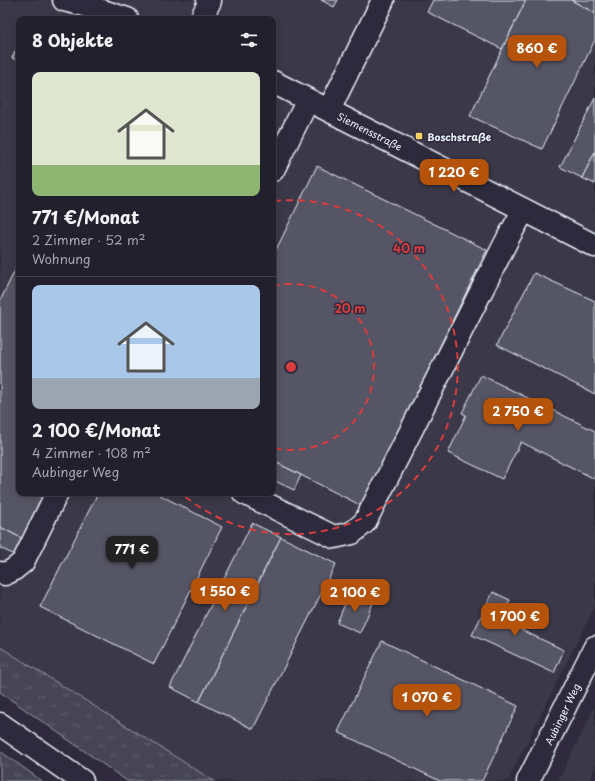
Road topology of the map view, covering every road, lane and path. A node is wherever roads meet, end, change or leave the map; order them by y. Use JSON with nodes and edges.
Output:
{"nodes":[{"id":1,"x":64,"y":0,"type":"edge"},
{"id":2,"x":208,"y":0,"type":"edge"},
{"id":3,"x":382,"y":0,"type":"edge"},
{"id":4,"x":118,"y":16,"type":"edge"},
{"id":5,"x":202,"y":16,"type":"edge"},
{"id":6,"x":276,"y":84,"type":"edge"},
{"id":7,"x":308,"y":100,"type":"junction"},
{"id":8,"x":329,"y":110,"type":"junction"},
{"id":9,"x":276,"y":164,"type":"edge"},
{"id":10,"x":524,"y":210,"type":"junction"},
{"id":11,"x":595,"y":246,"type":"edge"},
{"id":12,"x":56,"y":496,"type":"edge"},
{"id":13,"x":250,"y":496,"type":"edge"},
{"id":14,"x":0,"y":573,"type":"edge"},
{"id":15,"x":595,"y":647,"type":"edge"},
{"id":16,"x":0,"y":724,"type":"edge"},
{"id":17,"x":82,"y":781,"type":"edge"},
{"id":18,"x":528,"y":781,"type":"edge"}],
"edges":[{"from":1,"to":4,"type":"street"},
{"from":2,"to":5,"type":"street"},
{"from":3,"to":8,"type":"street"},
{"from":6,"to":7,"type":"street","name":"Siemensstraße"},
{"from":7,"to":8,"type":"street","name":"Siemensstraße"},
{"from":7,"to":9,"type":"street"},
{"from":8,"to":10,"type":"street","name":"Siemensstraße"},
{"from":10,"to":11,"type":"street","name":"Siemensstraße"},
{"from":10,"to":13,"type":"street"},
{"from":12,"to":14,"type":"street"},
{"from":15,"to":18,"type":"street","name":"Aubinger Weg"},
{"from":16,"to":17,"type":"street"}]}
